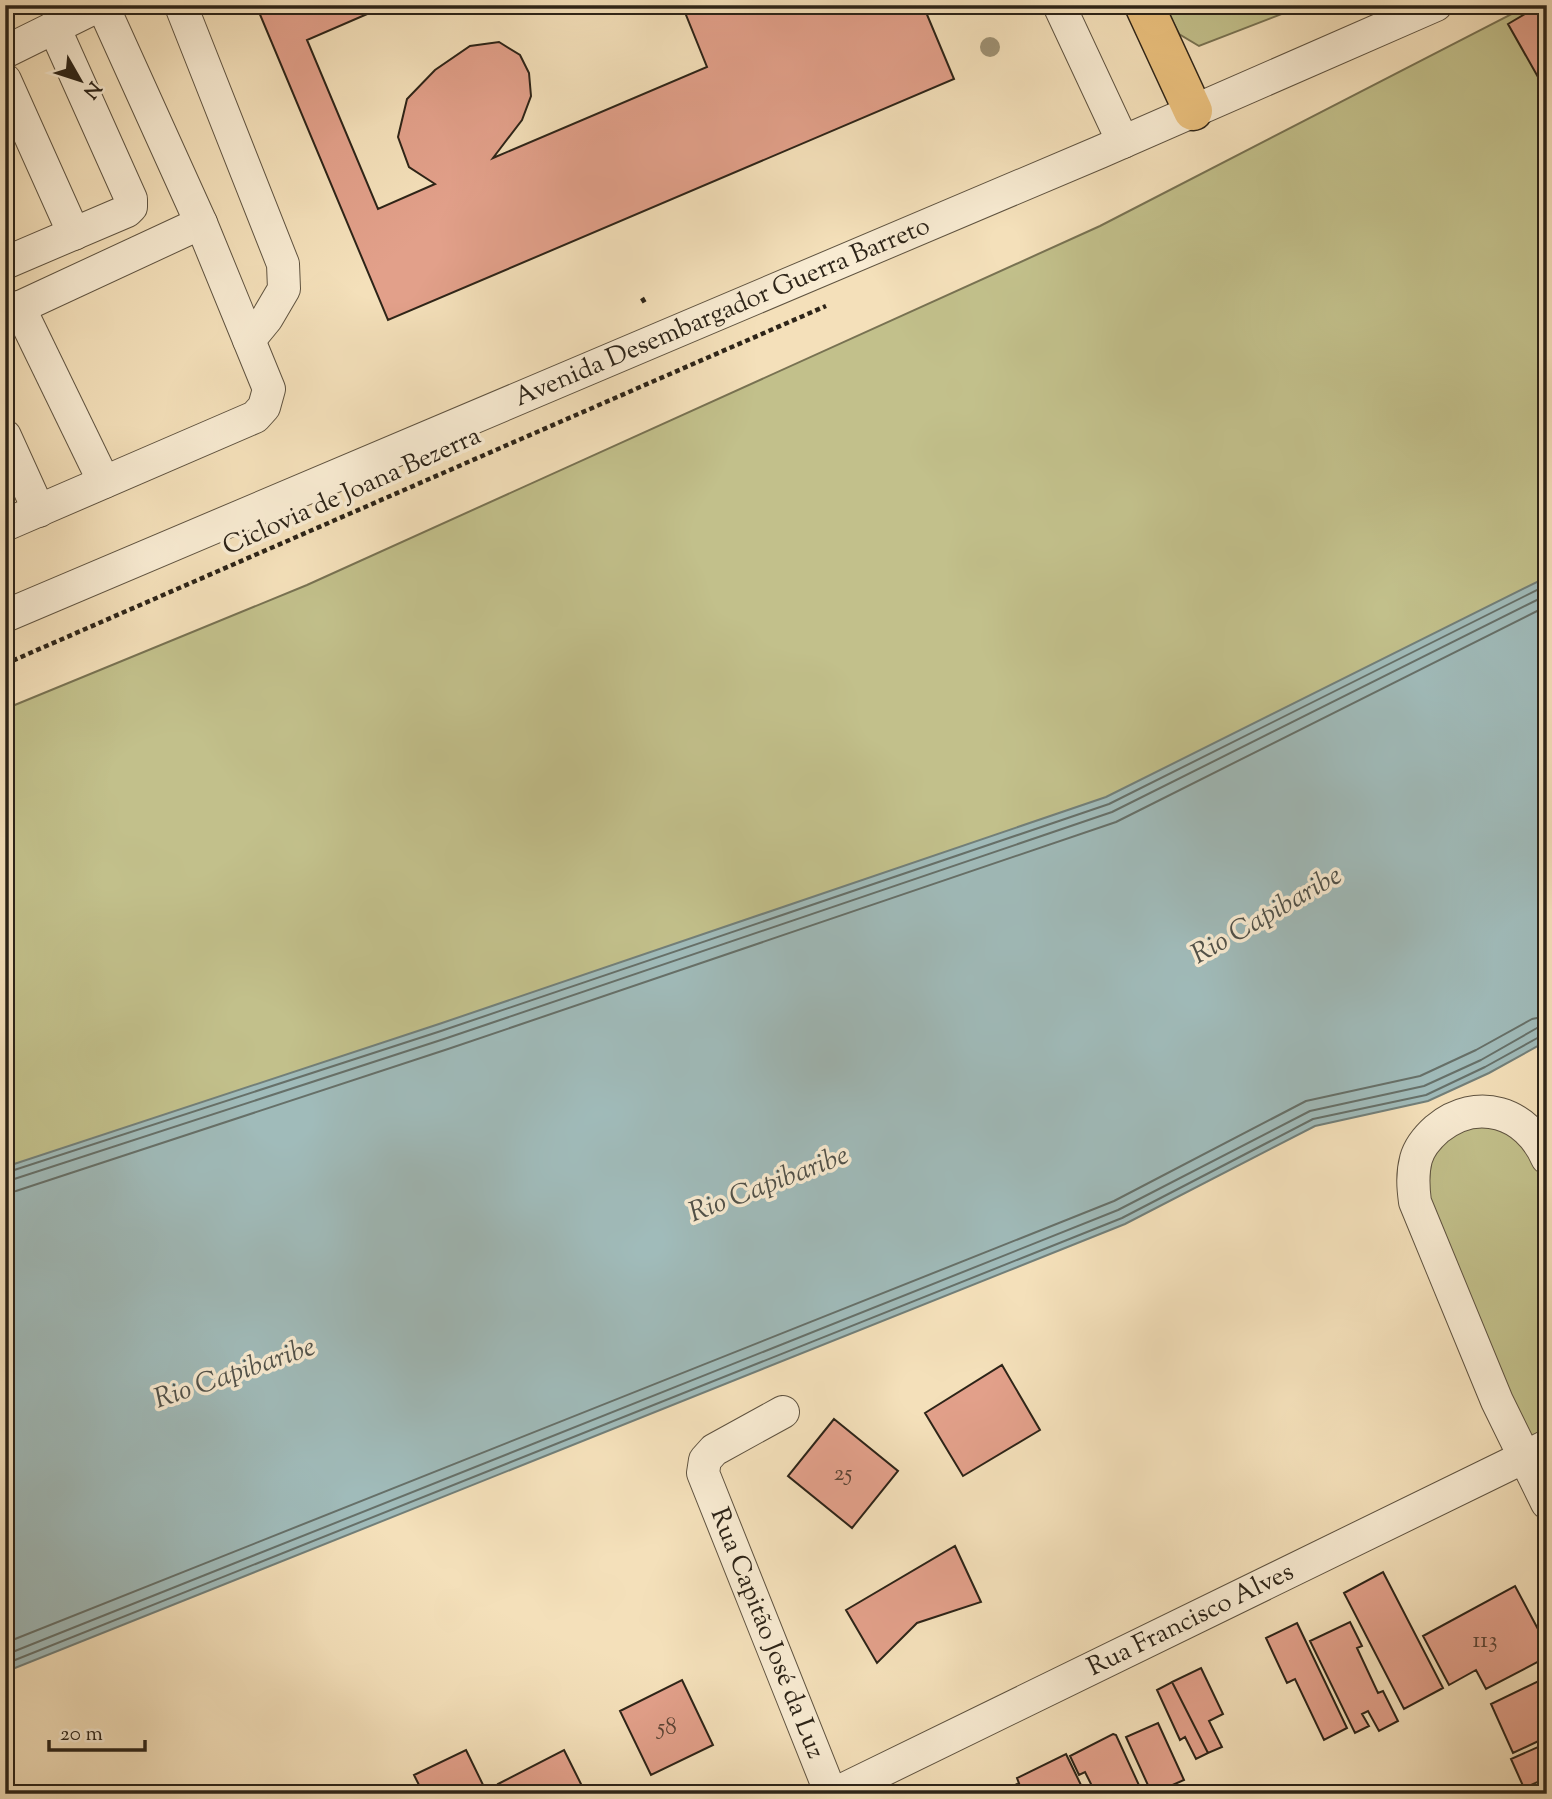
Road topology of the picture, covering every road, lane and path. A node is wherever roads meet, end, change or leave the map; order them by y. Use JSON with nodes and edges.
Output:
{"nodes":[{"id":1,"x":1059,"y":5,"type":"edge"},
{"id":2,"x":1144,"y":5,"type":"edge"},
{"id":3,"x":1436,"y":5,"type":"edge"},
{"id":4,"x":180,"y":6,"type":"edge"},
{"id":5,"x":54,"y":27,"type":"junction"},
{"id":6,"x":5,"y":52,"type":"edge"},
{"id":7,"x":5,"y":80,"type":"edge"},
{"id":8,"x":1193,"y":111,"type":"junction"},
{"id":9,"x":1123,"y":142,"type":"junction"},
{"id":10,"x":201,"y":223,"type":"junction"},
{"id":11,"x":74,"y":234,"type":"junction"},
{"id":12,"x":7,"y":259,"type":"edge"},
{"id":13,"x":838,"y":301,"type":"dead end"},
{"id":14,"x":12,"y":311,"type":"edge"},
{"id":15,"x":249,"y":340,"type":"junction"},
{"id":16,"x":5,"y":436,"type":"edge"},
{"id":17,"x":104,"y":482,"type":"junction"},
{"id":18,"x":39,"y":510,"type":"junction"},
{"id":19,"x":5,"y":525,"type":"edge"},
{"id":20,"x":5,"y":616,"type":"edge"},
{"id":21,"x":5,"y":664,"type":"edge"},
{"id":22,"x":1547,"y":1158,"type":"edge"},
{"id":23,"x":783,"y":1412,"type":"dead end"},
{"id":24,"x":1536,"y":1452,"type":"edge"},
{"id":25,"x":1547,"y":1503,"type":"edge"},
{"id":26,"x":832,"y":1794,"type":"edge"}],
"edges":[{"from":1,"to":9,"type":"street"},
{"from":2,"to":8,"type":"highway"},
{"from":3,"to":8,"type":"street","name":"Avenida Desembargador Guerra Barreto"},
{"from":4,"to":15,"type":"street"},
{"from":5,"to":6,"type":"street"},
{"from":5,"to":10,"type":"street"},
{"from":5,"to":11,"type":"street"},
{"from":7,"to":11,"type":"street"},
{"from":8,"to":9,"type":"street","name":"Avenida Desembargador Guerra Barreto"},
{"from":9,"to":20,"type":"street","name":"Avenida Desembargador Guerra Barreto"},
{"from":10,"to":14,"type":"street"},
{"from":10,"to":15,"type":"street"},
{"from":11,"to":12,"type":"street"},
{"from":13,"to":21,"type":"path","name":"Ciclovia de Joana Bezerra"},
{"from":14,"to":17,"type":"street"},
{"from":15,"to":17,"type":"street"},
{"from":16,"to":18,"type":"street"},
{"from":17,"to":18,"type":"street"},
{"from":18,"to":19,"type":"street"},
{"from":22,"to":24,"type":"street"},
{"from":23,"to":26,"type":"street","name":"Rua Capitão José da Luz"},
{"from":24,"to":25,"type":"street"},
{"from":24,"to":26,"type":"street","name":"Rua Francisco Alves"}]}
